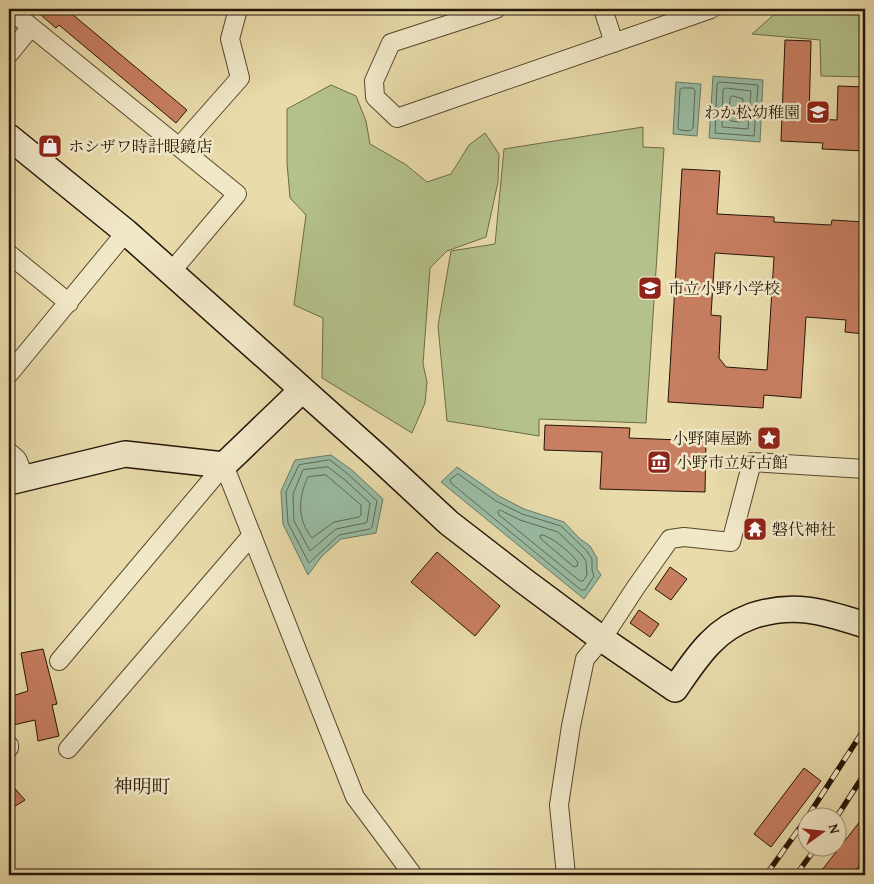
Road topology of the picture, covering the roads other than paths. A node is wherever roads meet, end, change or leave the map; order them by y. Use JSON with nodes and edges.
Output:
{"nodes":[{"id":1,"x":9,"y":9,"type":"edge"},
{"id":2,"x":238,"y":9,"type":"edge"},
{"id":3,"x":496,"y":9,"type":"edge"},
{"id":4,"x":603,"y":9,"type":"edge"},
{"id":5,"x":711,"y":9,"type":"edge"},
{"id":6,"x":31,"y":28,"type":"junction"},
{"id":7,"x":614,"y":43,"type":"junction"},
{"id":8,"x":9,"y":54,"type":"edge"},
{"id":9,"x":9,"y":137,"type":"edge"},
{"id":10,"x":179,"y":147,"type":"junction"},
{"id":11,"x":126,"y":232,"type":"junction"},
{"id":12,"x":9,"y":254,"type":"edge"},
{"id":13,"x":171,"y":272,"type":"junction"},
{"id":14,"x":68,"y":302,"type":"junction"},
{"id":15,"x":12,"y":363,"type":"edge"},
{"id":16,"x":302,"y":390,"type":"junction"},
{"id":17,"x":9,"y":452,"type":"edge"},
{"id":18,"x":224,"y":465,"type":"junction"},
{"id":19,"x":865,"y":469,"type":"edge"},
{"id":20,"x":17,"y":480,"type":"edge"},
{"id":21,"x":252,"y":535,"type":"junction"},
{"id":22,"x":865,"y":625,"type":"edge"},
{"id":23,"x":602,"y":639,"type":"junction"},
{"id":24,"x":60,"y":661,"type":"dead end"},
{"id":25,"x":68,"y":749,"type":"dead end"},
{"id":26,"x":414,"y":875,"type":"edge"},
{"id":27,"x":566,"y":875,"type":"edge"}],
"edges":[{"from":1,"to":6,"type":"street"},
{"from":2,"to":10,"type":"street"},
{"from":3,"to":7,"type":"street"},
{"from":4,"to":7,"type":"street"},
{"from":5,"to":7,"type":"street"},
{"from":6,"to":8,"type":"street"},
{"from":6,"to":10,"type":"street"},
{"from":9,"to":11,"type":"street"},
{"from":10,"to":13,"type":"street"},
{"from":11,"to":13,"type":"street"},
{"from":11,"to":14,"type":"street"},
{"from":12,"to":14,"type":"street"},
{"from":13,"to":16,"type":"street"},
{"from":14,"to":15,"type":"street"},
{"from":16,"to":18,"type":"street"},
{"from":16,"to":23,"type":"street"},
{"from":17,"to":20,"type":"street"},
{"from":18,"to":20,"type":"street"},
{"from":18,"to":21,"type":"street"},
{"from":18,"to":24,"type":"street"},
{"from":19,"to":23,"type":"street"},
{"from":21,"to":25,"type":"street"},
{"from":21,"to":26,"type":"street"},
{"from":22,"to":23,"type":"street"},
{"from":23,"to":27,"type":"street"}]}
